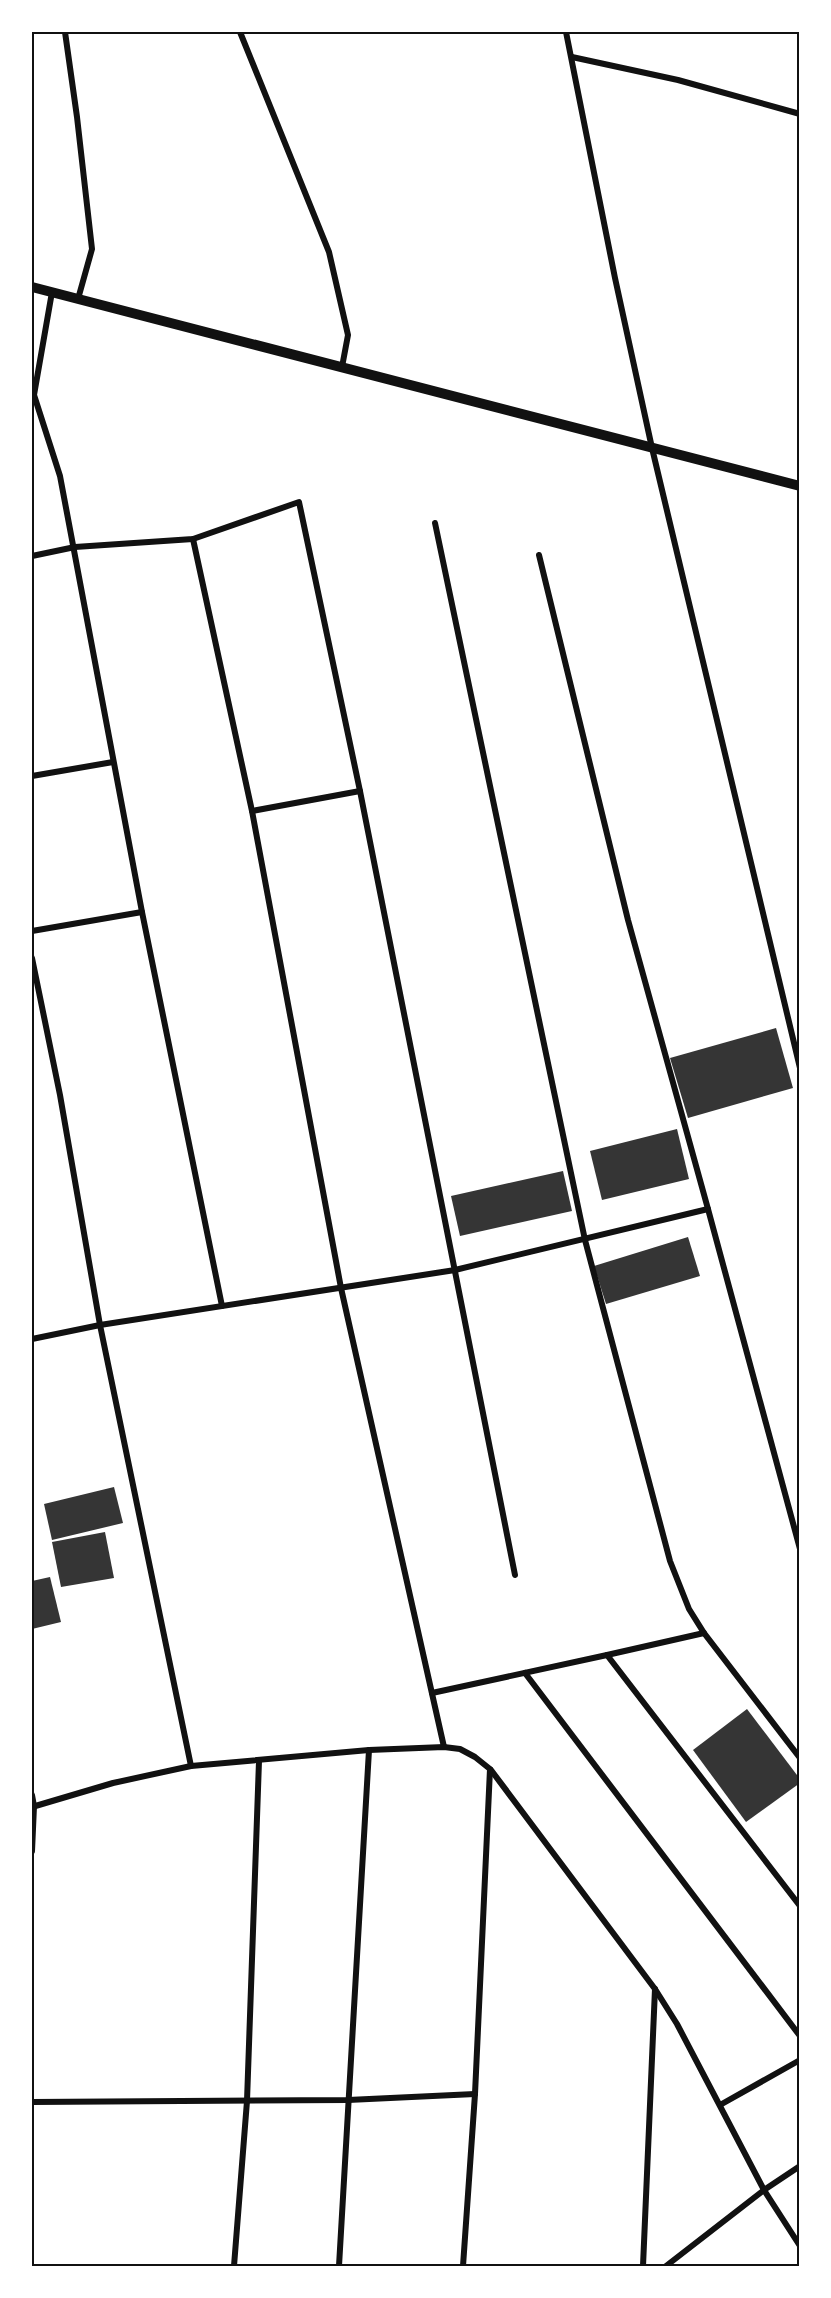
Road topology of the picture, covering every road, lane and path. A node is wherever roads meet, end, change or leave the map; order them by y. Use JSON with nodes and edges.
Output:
{"nodes":[{"id":1,"x":65,"y":32,"type":"edge"},
{"id":2,"x":240,"y":32,"type":"edge"},
{"id":3,"x":566,"y":32,"type":"edge"},
{"id":4,"x":572,"y":57,"type":"junction"},
{"id":5,"x":800,"y":114,"type":"edge"},
{"id":6,"x":32,"y":287,"type":"edge"},
{"id":7,"x":52,"y":292,"type":"junction"},
{"id":8,"x":78,"y":299,"type":"junction"},
{"id":9,"x":342,"y":367,"type":"junction"},
{"id":10,"x":652,"y":448,"type":"junction"},
{"id":11,"x":800,"y":486,"type":"edge"},
{"id":12,"x":435,"y":523,"type":"dead end"},
{"id":13,"x":193,"y":539,"type":"junction"},
{"id":14,"x":75,"y":547,"type":"junction"},
{"id":15,"x":538,"y":555,"type":"dead end"},
{"id":16,"x":32,"y":556,"type":"edge"},
{"id":17,"x":113,"y":762,"type":"junction"},
{"id":18,"x":32,"y":776,"type":"edge"},
{"id":19,"x":360,"y":791,"type":"junction"},
{"id":20,"x":252,"y":811,"type":"junction"},
{"id":21,"x":142,"y":912,"type":"junction"},
{"id":22,"x":32,"y":931,"type":"edge"},
{"id":23,"x":32,"y":958,"type":"edge"},
{"id":24,"x":798,"y":1052,"type":"edge"},
{"id":25,"x":800,"y":1068,"type":"edge"},
{"id":26,"x":708,"y":1209,"type":"junction"},
{"id":27,"x":585,"y":1240,"type":"junction"},
{"id":28,"x":454,"y":1270,"type":"junction"},
{"id":29,"x":341,"y":1288,"type":"junction"},
{"id":30,"x":222,"y":1306,"type":"junction"},
{"id":31,"x":100,"y":1325,"type":"junction"},
{"id":32,"x":32,"y":1339,"type":"edge"},
{"id":33,"x":800,"y":1549,"type":"edge"},
{"id":34,"x":515,"y":1575,"type":"dead end"},
{"id":35,"x":704,"y":1633,"type":"junction"},
{"id":36,"x":607,"y":1655,"type":"junction"},
{"id":37,"x":525,"y":1673,"type":"junction"},
{"id":38,"x":432,"y":1693,"type":"junction"},
{"id":39,"x":444,"y":1747,"type":"junction"},
{"id":40,"x":369,"y":1749,"type":"junction"},
{"id":41,"x":800,"y":1758,"type":"edge"},
{"id":42,"x":259,"y":1761,"type":"junction"},
{"id":43,"x":190,"y":1766,"type":"junction"},
{"id":44,"x":490,"y":1769,"type":"junction"},
{"id":45,"x":32,"y":1795,"type":"edge"},
{"id":46,"x":33,"y":1807,"type":"edge"},
{"id":47,"x":32,"y":1851,"type":"edge"},
{"id":48,"x":800,"y":1906,"type":"edge"},
{"id":49,"x":655,"y":1989,"type":"junction"},
{"id":50,"x":800,"y":2036,"type":"edge"},
{"id":51,"x":800,"y":2060,"type":"edge"},
{"id":52,"x":475,"y":2094,"type":"junction"},
{"id":53,"x":348,"y":2100,"type":"junction"},
{"id":54,"x":247,"y":2101,"type":"junction"},
{"id":55,"x":32,"y":2102,"type":"edge"},
{"id":56,"x":720,"y":2105,"type":"junction"},
{"id":57,"x":800,"y":2166,"type":"edge"},
{"id":58,"x":764,"y":2190,"type":"junction"},
{"id":59,"x":800,"y":2246,"type":"edge"},
{"id":60,"x":234,"y":2266,"type":"edge"},
{"id":61,"x":339,"y":2266,"type":"edge"},
{"id":62,"x":463,"y":2266,"type":"edge"},
{"id":63,"x":643,"y":2266,"type":"edge"},
{"id":64,"x":666,"y":2266,"type":"edge"}],
"edges":[{"from":1,"to":8,"type":"street"},
{"from":2,"to":9,"type":"street"},
{"from":3,"to":4,"type":"street"},
{"from":4,"to":5,"type":"street"},
{"from":4,"to":10,"type":"street"},
{"from":6,"to":7,"type":"street"},
{"from":7,"to":8,"type":"street"},
{"from":7,"to":14,"type":"street"},
{"from":8,"to":9,"type":"street"},
{"from":9,"to":10,"type":"street"},
{"from":10,"to":11,"type":"street"},
{"from":10,"to":24,"type":"street"},
{"from":12,"to":27,"type":"street"},
{"from":13,"to":14,"type":"street"},
{"from":13,"to":19,"type":"street"},
{"from":13,"to":20,"type":"street"},
{"from":14,"to":16,"type":"street"},
{"from":14,"to":17,"type":"street"},
{"from":15,"to":26,"type":"street"},
{"from":17,"to":18,"type":"street"},
{"from":17,"to":21,"type":"street"},
{"from":19,"to":20,"type":"street"},
{"from":19,"to":28,"type":"street"},
{"from":20,"to":29,"type":"street"},
{"from":21,"to":22,"type":"street"},
{"from":21,"to":30,"type":"street"},
{"from":23,"to":31,"type":"street"},
{"from":24,"to":25,"type":"street"},
{"from":26,"to":27,"type":"street"},
{"from":26,"to":33,"type":"street"},
{"from":27,"to":28,"type":"street"},
{"from":27,"to":35,"type":"street"},
{"from":28,"to":29,"type":"street"},
{"from":28,"to":34,"type":"street"},
{"from":29,"to":30,"type":"street"},
{"from":29,"to":38,"type":"street"},
{"from":30,"to":31,"type":"street"},
{"from":31,"to":32,"type":"street"},
{"from":31,"to":43,"type":"street"},
{"from":35,"to":36,"type":"street"},
{"from":35,"to":41,"type":"street"},
{"from":36,"to":37,"type":"street"},
{"from":36,"to":48,"type":"street"},
{"from":37,"to":38,"type":"street"},
{"from":37,"to":50,"type":"street"},
{"from":38,"to":39,"type":"street"},
{"from":39,"to":40,"type":"street"},
{"from":39,"to":44,"type":"street"},
{"from":40,"to":42,"type":"street"},
{"from":40,"to":53,"type":"street"},
{"from":42,"to":43,"type":"street"},
{"from":42,"to":54,"type":"street"},
{"from":43,"to":46,"type":"street"},
{"from":44,"to":49,"type":"street"},
{"from":44,"to":52,"type":"street"},
{"from":45,"to":46,"type":"street"},
{"from":46,"to":47,"type":"street"},
{"from":49,"to":56,"type":"street"},
{"from":49,"to":63,"type":"street"},
{"from":51,"to":56,"type":"street"},
{"from":52,"to":53,"type":"street"},
{"from":52,"to":62,"type":"street"},
{"from":53,"to":54,"type":"street"},
{"from":53,"to":61,"type":"street"},
{"from":54,"to":55,"type":"street"},
{"from":54,"to":60,"type":"street"},
{"from":56,"to":58,"type":"street"},
{"from":57,"to":58,"type":"street"},
{"from":58,"to":59,"type":"street"},
{"from":58,"to":64,"type":"street"}]}
